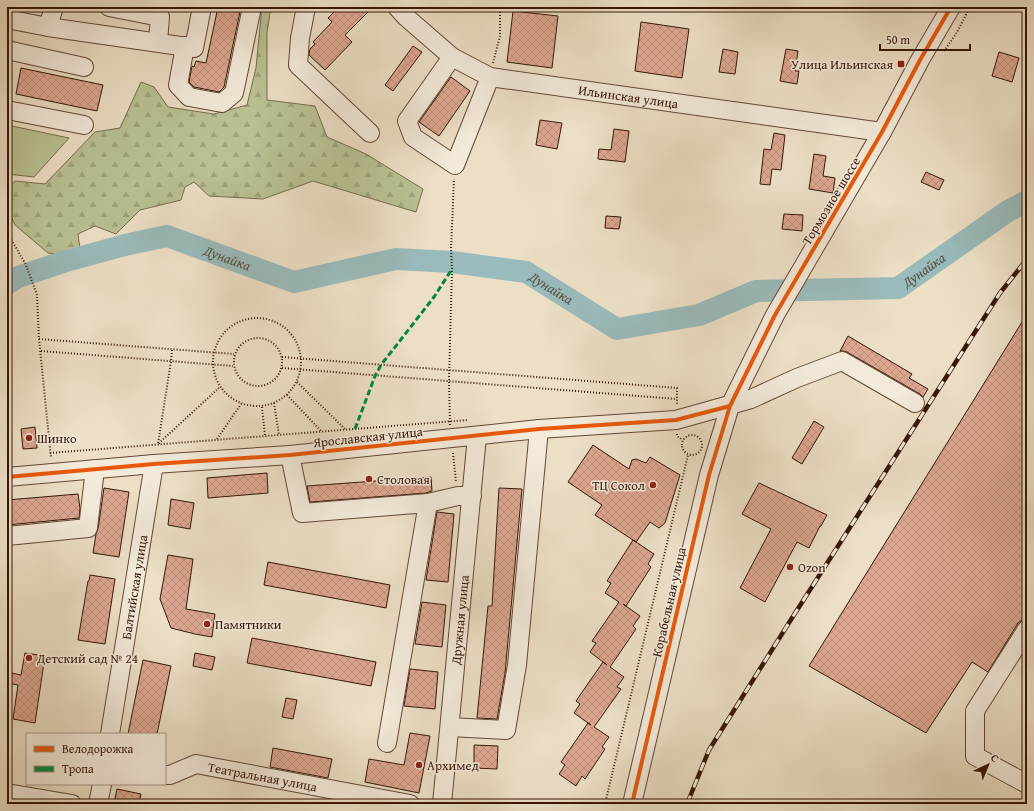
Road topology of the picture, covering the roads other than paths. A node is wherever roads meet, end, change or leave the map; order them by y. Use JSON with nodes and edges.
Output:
{"nodes":[{"id":1,"x":54,"y":7,"type":"edge"},
{"id":2,"x":109,"y":7,"type":"edge"},
{"id":3,"x":202,"y":7,"type":"edge"},
{"id":4,"x":252,"y":7,"type":"edge"},
{"id":5,"x":306,"y":7,"type":"edge"},
{"id":6,"x":951,"y":7,"type":"edge"},
{"id":7,"x":406,"y":10,"type":"edge"},
{"id":8,"x":7,"y":19,"type":"edge"},
{"id":9,"x":48,"y":27,"type":"junction"},
{"id":10,"x":158,"y":42,"type":"junction"},
{"id":11,"x":185,"y":46,"type":"junction"},
{"id":12,"x":7,"y":50,"type":"edge"},
{"id":13,"x":452,"y":57,"type":"junction"},
{"id":14,"x":84,"y":67,"type":"dead end"},
{"id":15,"x":490,"y":77,"type":"junction"},
{"id":16,"x":7,"y":110,"type":"edge"},
{"id":17,"x":84,"y":125,"type":"dead end"},
{"id":18,"x":882,"y":132,"type":"junction"},
{"id":19,"x":370,"y":133,"type":"dead end"},
{"id":20,"x":915,"y":402,"type":"dead end"},
{"id":21,"x":730,"y":406,"type":"junction"},
{"id":22,"x":475,"y":428,"type":"junction"},
{"id":23,"x":539,"y":429,"type":"junction"},
{"id":24,"x":290,"y":455,"type":"junction"},
{"id":25,"x":154,"y":464,"type":"junction"},
{"id":26,"x":95,"y":469,"type":"junction"},
{"id":27,"x":7,"y":477,"type":"edge"},
{"id":28,"x":472,"y":496,"type":"junction"},
{"id":29,"x":428,"y":503,"type":"junction"},
{"id":30,"x":7,"y":536,"type":"edge"},
{"id":31,"x":1027,"y":629,"type":"edge"},
{"id":32,"x":450,"y":727,"type":"junction"},
{"id":33,"x":110,"y":733,"type":"edge"},
{"id":34,"x":387,"y":743,"type":"dead end"},
{"id":35,"x":166,"y":775,"type":"edge"},
{"id":36,"x":1027,"y":784,"type":"edge"},
{"id":37,"x":102,"y":785,"type":"edge"},
{"id":38,"x":7,"y":793,"type":"edge"},
{"id":39,"x":72,"y":804,"type":"edge"},
{"id":40,"x":98,"y":804,"type":"edge"},
{"id":41,"x":410,"y":804,"type":"edge"},
{"id":42,"x":442,"y":804,"type":"edge"},
{"id":43,"x":632,"y":804,"type":"edge"}],
"edges":[{"from":1,"to":9,"type":"street"},
{"from":2,"to":10,"type":"street"},
{"from":3,"to":11,"type":"street"},
{"from":4,"to":11,"type":"street"},
{"from":5,"to":19,"type":"street"},
{"from":6,"to":18,"type":"street","name":"Тормозное шоссе"},
{"from":7,"to":13,"type":"street","name":"Ильинская улица"},
{"from":8,"to":9,"type":"street"},
{"from":9,"to":10,"type":"street"},
{"from":10,"to":11,"type":"street"},
{"from":12,"to":14,"type":"street"},
{"from":13,"to":15,"type":"street","name":"Ильинская улица"},
{"from":13,"to":15,"type":"street"},
{"from":15,"to":18,"type":"street","name":"Ильинская улица"},
{"from":16,"to":17,"type":"street"},
{"from":18,"to":21,"type":"street","name":"Тормозное шоссе"},
{"from":20,"to":21,"type":"street","name":"Ярославская улица"},
{"from":21,"to":23,"type":"street","name":"Ярославская улица"},
{"from":21,"to":43,"type":"street","name":"Корабельная улица"},
{"from":22,"to":23,"type":"street","name":"Ярославская улица"},
{"from":22,"to":24,"type":"street","name":"Ярославская улица"},
{"from":22,"to":28,"type":"street","name":"Дружная улица"},
{"from":23,"to":32,"type":"street"},
{"from":24,"to":25,"type":"street","name":"Ярославская улица"},
{"from":24,"to":29,"type":"street"},
{"from":25,"to":26,"type":"street","name":"Ярославская улица"},
{"from":25,"to":33,"type":"street","name":"Балтийская улица"},
{"from":26,"to":27,"type":"street","name":"Ярославская улица"},
{"from":26,"to":30,"type":"street"},
{"from":28,"to":29,"type":"street"},
{"from":28,"to":32,"type":"street","name":"Дружная улица"},
{"from":29,"to":34,"type":"street"},
{"from":31,"to":36,"type":"street"},
{"from":32,"to":42,"type":"street","name":"Дружная улица"},
{"from":35,"to":41,"type":"street","name":"Театральная улица"},
{"from":37,"to":40,"type":"street"},
{"from":38,"to":39,"type":"street"}]}
